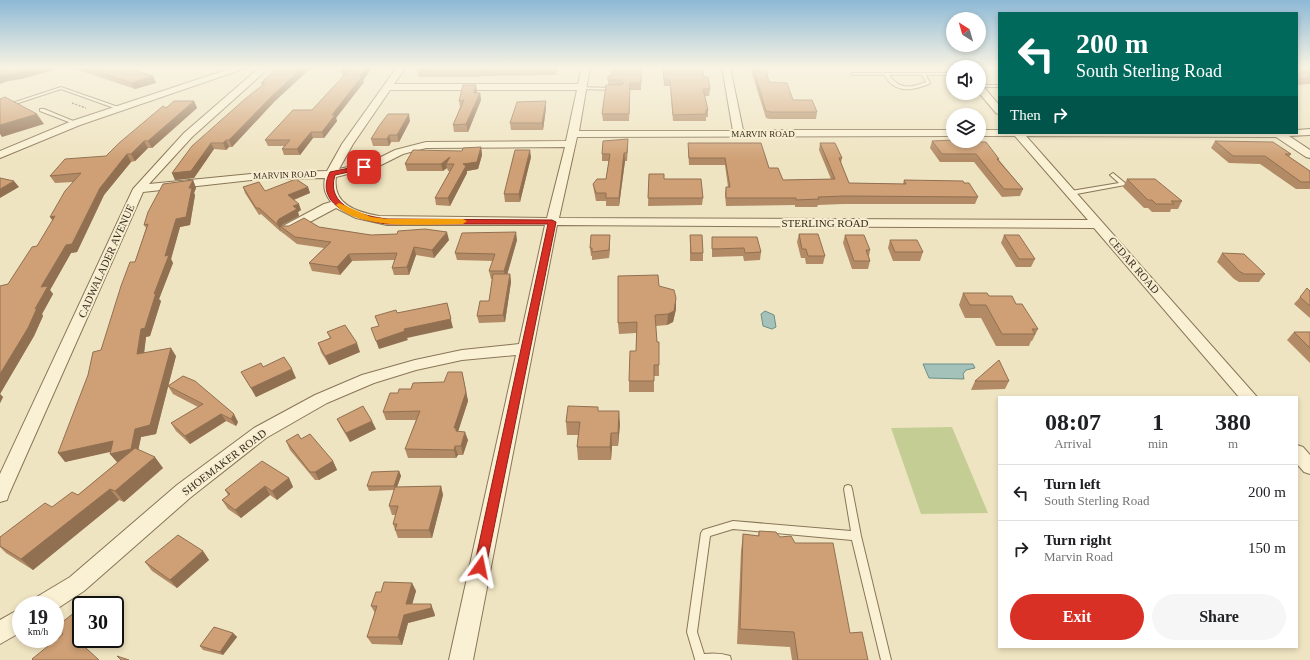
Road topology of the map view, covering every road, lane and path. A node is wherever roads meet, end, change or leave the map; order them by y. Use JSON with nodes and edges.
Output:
{"nodes":[{"id":1,"x":31,"y":98,"type":"edge"},
{"id":2,"x":89,"y":98,"type":"edge"},
{"id":3,"x":150,"y":98,"type":"edge"},
{"id":4,"x":231,"y":98,"type":"edge"},
{"id":5,"x":381,"y":98,"type":"edge"},
{"id":6,"x":579,"y":98,"type":"edge"},
{"id":7,"x":732,"y":98,"type":"edge"},
{"id":8,"x":988,"y":98,"type":"edge"},
{"id":9,"x":71,"y":102,"type":"dead end"},
{"id":10,"x":0,"y":108,"type":"edge"},
{"id":11,"x":119,"y":108,"type":"junction"},
{"id":12,"x":42,"y":110,"type":"dead end"},
{"id":13,"x":90,"y":110,"type":"dead end"},
{"id":14,"x":998,"y":110,"type":"edge"},
{"id":15,"x":76,"y":123,"type":"junction"},
{"id":16,"x":1310,"y":132,"type":"edge"},
{"id":17,"x":1298,"y":133,"type":"edge"},
{"id":18,"x":739,"y":134,"type":"junction"},
{"id":19,"x":946,"y":134,"type":"edge"},
{"id":20,"x":986,"y":134,"type":"edge"},
{"id":21,"x":998,"y":134,"type":"edge"},
{"id":22,"x":1019,"y":134,"type":"edge"},
{"id":23,"x":1278,"y":134,"type":"edge"},
{"id":24,"x":572,"y":139,"type":"junction"},
{"id":25,"x":0,"y":155,"type":"edge"},
{"id":26,"x":1310,"y":155,"type":"edge"},
{"id":27,"x":332,"y":174,"type":"junction"},
{"id":28,"x":1113,"y":175,"type":"dead end"},
{"id":29,"x":139,"y":189,"type":"junction"},
{"id":30,"x":1071,"y":193,"type":"junction"},
{"id":31,"x":338,"y":204,"type":"junction"},
{"id":32,"x":552,"y":222,"type":"junction"},
{"id":33,"x":1098,"y":224,"type":"junction"},
{"id":34,"x":287,"y":229,"type":"edge"},
{"id":35,"x":526,"y":349,"type":"junction"},
{"id":36,"x":1248,"y":396,"type":"edge"},
{"id":37,"x":1298,"y":453,"type":"edge"},
{"id":38,"x":1310,"y":467,"type":"edge"},
{"id":39,"x":848,"y":489,"type":"dead end"},
{"id":40,"x":0,"y":494,"type":"edge"},
{"id":41,"x":856,"y":536,"type":"junction"},
{"id":42,"x":58,"y":596,"type":"edge"},
{"id":43,"x":12,"y":625,"type":"edge"},
{"id":44,"x":0,"y":633,"type":"edge"},
{"id":45,"x":461,"y":660,"type":"edge"},
{"id":46,"x":701,"y":660,"type":"edge"},
{"id":47,"x":726,"y":660,"type":"edge"},
{"id":48,"x":886,"y":660,"type":"edge"}],
"edges":[{"from":1,"to":10,"type":"lane"},
{"from":2,"to":11,"type":"lane"},
{"from":3,"to":11,"type":"street"},
{"from":4,"to":29,"type":"street","name":"CADWALADER AVENUE"},
{"from":5,"to":27,"type":"street"},
{"from":6,"to":24,"type":"street"},
{"from":7,"to":18,"type":"street"},
{"from":8,"to":14,"type":"street"},
{"from":9,"to":13,"type":"path"},
{"from":11,"to":15,"type":"street"},
{"from":12,"to":15,"type":"lane"},
{"from":15,"to":25,"type":"street"},
{"from":16,"to":17,"type":"street"},
{"from":18,"to":19,"type":"street","name":"MARVIN ROAD"},
{"from":18,"to":24,"type":"street","name":"MARVIN ROAD"},
{"from":20,"to":21,"type":"street"},
{"from":22,"to":30,"type":"street","name":"CEDAR ROAD"},
{"from":23,"to":26,"type":"street"},
{"from":24,"to":27,"type":"street","name":"MARVIN ROAD"},
{"from":24,"to":32,"type":"street"},
{"from":27,"to":29,"type":"street","name":"MARVIN ROAD"},
{"from":27,"to":31,"type":"street"},
{"from":28,"to":30,"type":"lane"},
{"from":29,"to":40,"type":"street","name":"CADWALADER AVENUE"},
{"from":30,"to":33,"type":"street","name":"CEDAR ROAD"},
{"from":31,"to":32,"type":"street","name":"STERLING ROAD"},
{"from":31,"to":34,"type":"street"},
{"from":32,"to":33,"type":"street","name":"STERLING ROAD"},
{"from":32,"to":35,"type":"street"},
{"from":33,"to":36,"type":"street","name":"CEDAR ROAD"},
{"from":35,"to":42,"type":"street","name":"SHOEMAKER ROAD"},
{"from":35,"to":45,"type":"street"},
{"from":37,"to":38,"type":"street"},
{"from":39,"to":41,"type":"lane"},
{"from":41,"to":46,"type":"lane"},
{"from":41,"to":48,"type":"lane"},
{"from":43,"to":44,"type":"street"},
{"from":46,"to":47,"type":"lane"}]}
